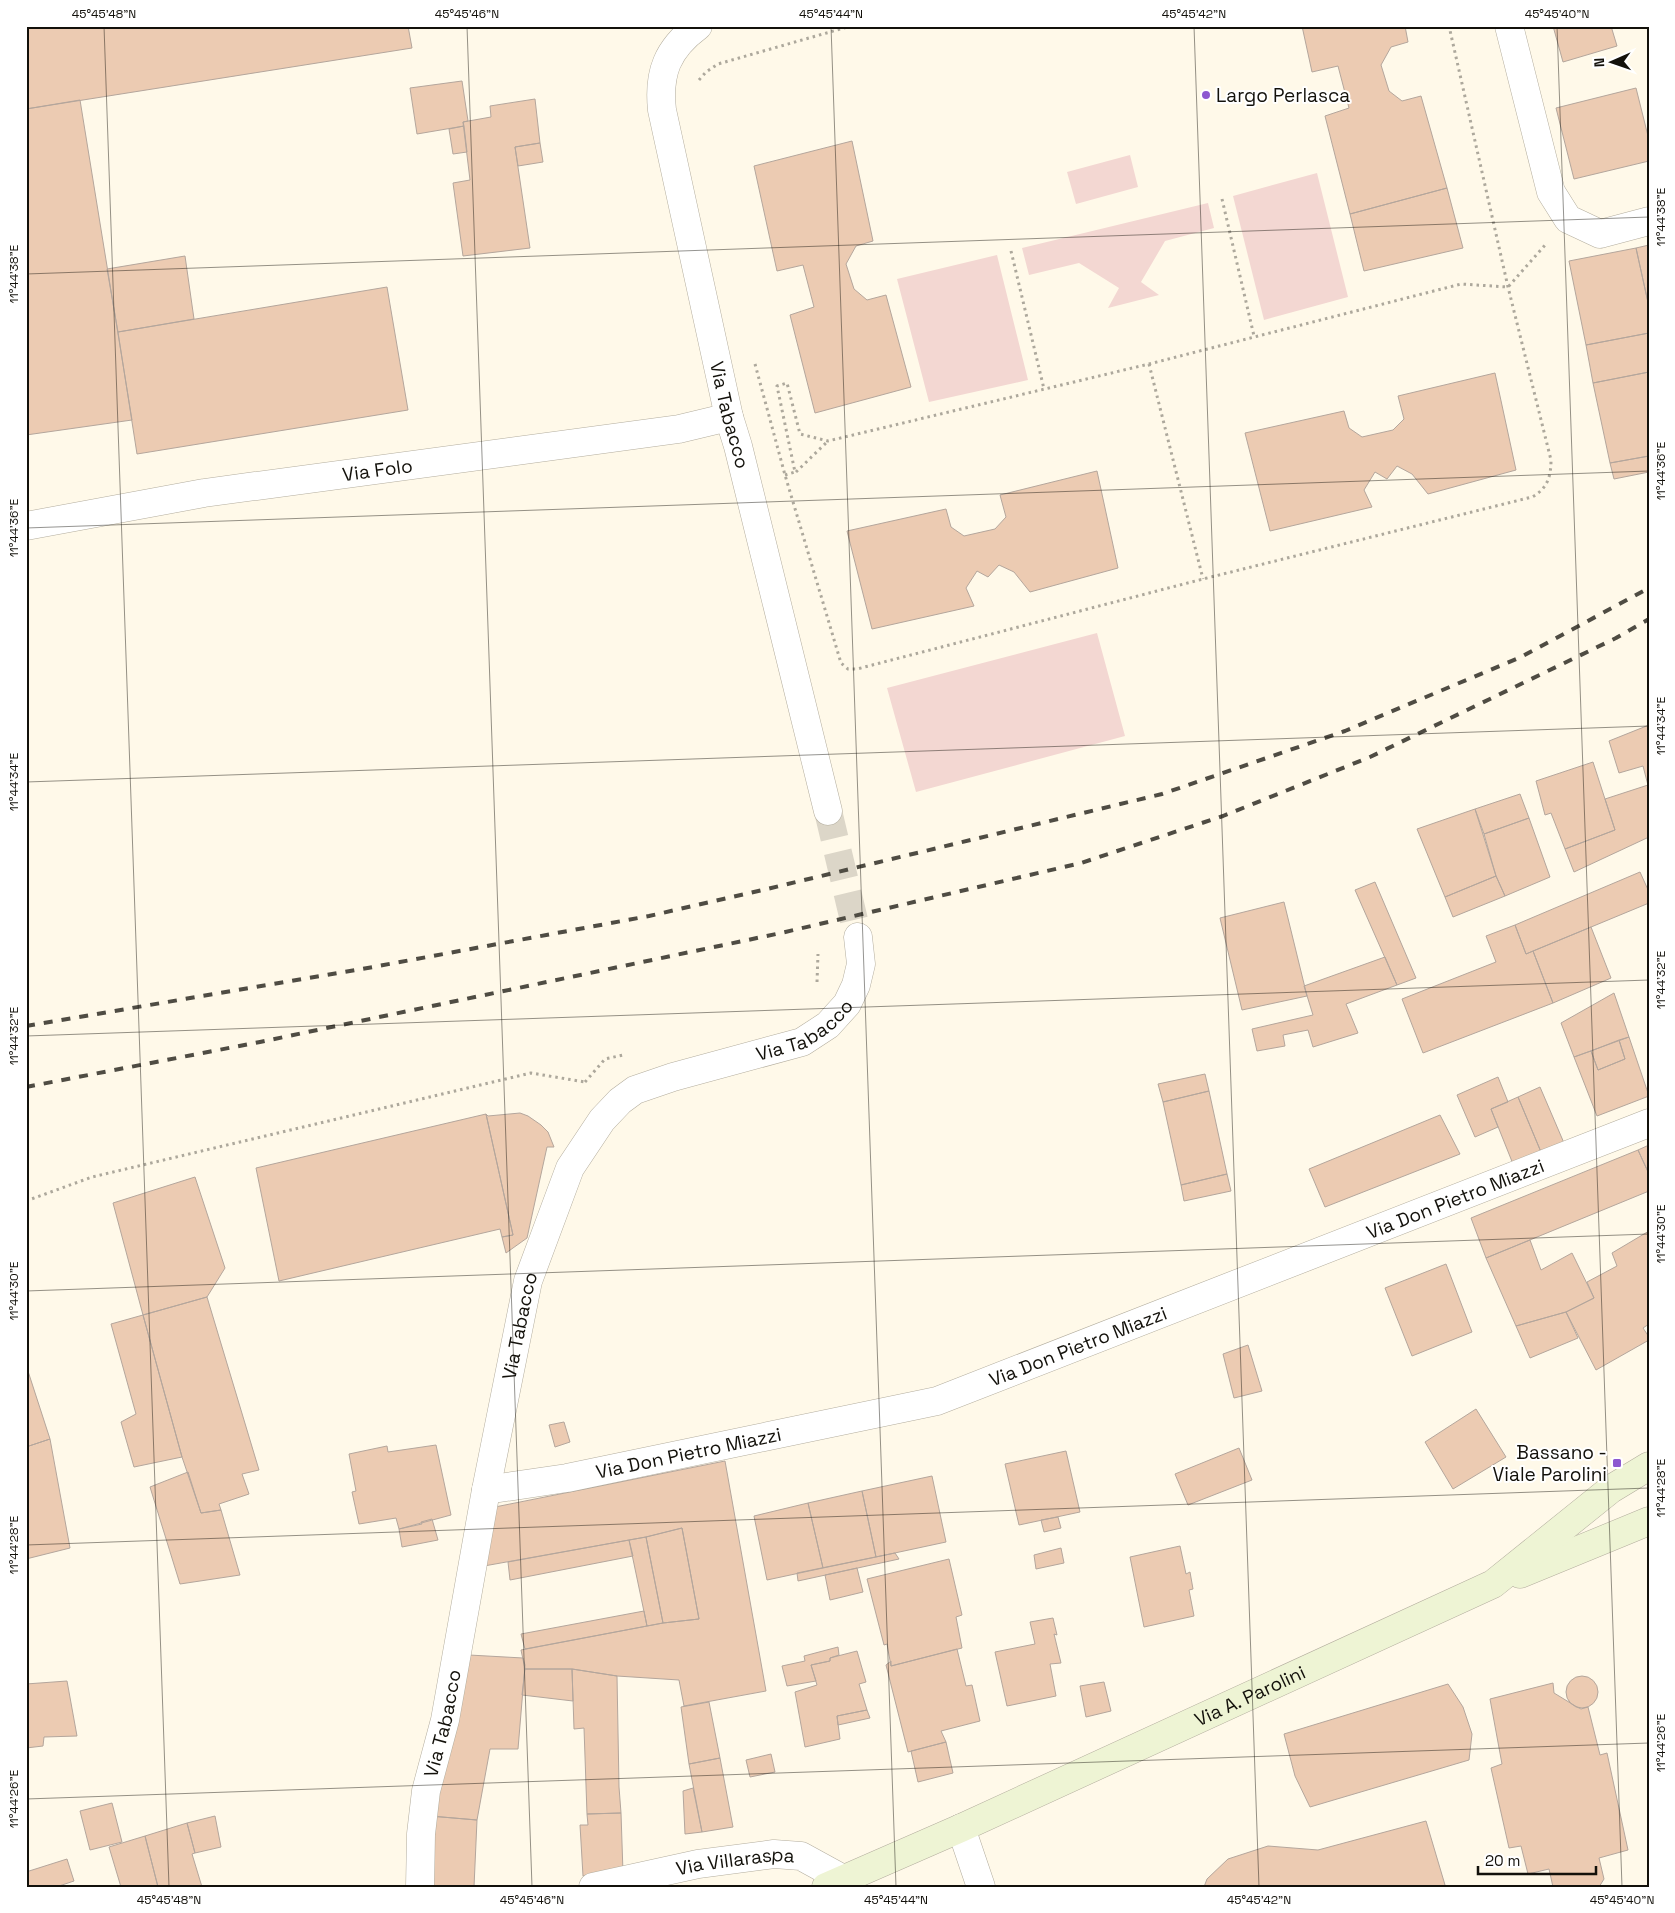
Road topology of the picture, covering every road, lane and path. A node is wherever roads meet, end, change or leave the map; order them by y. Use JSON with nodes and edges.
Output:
{"nodes":[{"id":1,"x":698,"y":26,"type":"edge"},
{"id":2,"x":851,"y":26,"type":"edge"},
{"id":3,"x":1449,"y":26,"type":"edge"},
{"id":4,"x":1509,"y":26,"type":"edge"},
{"id":5,"x":696,"y":85,"type":"dead end"},
{"id":6,"x":1222,"y":199,"type":"dead end"},
{"id":7,"x":1568,"y":219,"type":"junction"},
{"id":8,"x":1649,"y":221,"type":"edge"},
{"id":9,"x":1011,"y":251,"type":"dead end"},
{"id":10,"x":1508,"y":287,"type":"junction"},
{"id":11,"x":1254,"y":336,"type":"junction"},
{"id":12,"x":755,"y":361,"type":"dead end"},
{"id":13,"x":1149,"y":364,"type":"junction"},
{"id":14,"x":1044,"y":389,"type":"junction"},
{"id":15,"x":729,"y":418,"type":"junction"},
{"id":16,"x":828,"y":441,"type":"junction"},
{"id":17,"x":795,"y":472,"type":"junction"},
{"id":18,"x":785,"y":476,"type":"junction"},
{"id":19,"x":26,"y":526,"type":"edge"},
{"id":20,"x":1203,"y":580,"type":"junction"},
{"id":21,"x":828,"y":811,"type":"tunnel mouth"},
{"id":22,"x":858,"y":937,"type":"tunnel mouth"},
{"id":23,"x":818,"y":954,"type":"dead end"},
{"id":24,"x":813,"y":988,"type":"dead end"},
{"id":25,"x":585,"y":1082,"type":"dead end"},
{"id":26,"x":1649,"y":1123,"type":"edge"},
{"id":27,"x":26,"y":1201,"type":"edge"},
{"id":28,"x":1649,"y":1466,"type":"edge"},
{"id":29,"x":486,"y":1490,"type":"junction"},
{"id":30,"x":1649,"y":1521,"type":"edge"},
{"id":31,"x":1493,"y":1584,"type":"junction"},
{"id":32,"x":961,"y":1828,"type":"junction"},
{"id":33,"x":835,"y":1883,"type":"edge"},
{"id":34,"x":420,"y":1887,"type":"edge"},
{"id":35,"x":593,"y":1887,"type":"edge"},
{"id":36,"x":981,"y":1887,"type":"edge"}],
"edges":[{"from":1,"to":15,"type":"street","name":"Via Tabacco"},
{"from":2,"to":5,"type":"path"},
{"from":3,"to":10,"type":"path"},
{"from":4,"to":7,"type":"street"},
{"from":6,"to":11,"type":"path"},
{"from":7,"to":8,"type":"street"},
{"from":7,"to":10,"type":"path"},
{"from":9,"to":14,"type":"path"},
{"from":10,"to":11,"type":"path"},
{"from":10,"to":20,"type":"path"},
{"from":11,"to":13,"type":"path"},
{"from":12,"to":18,"type":"path"},
{"from":13,"to":14,"type":"path"},
{"from":13,"to":20,"type":"path"},
{"from":14,"to":16,"type":"path"},
{"from":15,"to":19,"type":"street","name":"Via Folo"},
{"from":15,"to":21,"type":"street","name":"Via Tabacco"},
{"from":16,"to":17,"type":"path"},
{"from":16,"to":17,"type":"path"},
{"from":17,"to":18,"type":"path"},
{"from":18,"to":20,"type":"path"},
{"from":22,"to":29,"type":"street","name":"Via Tabacco"},
{"from":23,"to":24,"type":"path"},
{"from":25,"to":27,"type":"path"},
{"from":26,"to":29,"type":"street","name":"Via Don Pietro Miazzi"},
{"from":28,"to":31,"type":"main road","name":"Via A. Parolini"},
{"from":29,"to":34,"type":"street","name":"Via Tabacco"},
{"from":30,"to":31,"type":"main road"},
{"from":31,"to":32,"type":"main road","name":"Via A. Parolini"},
{"from":32,"to":33,"type":"main road","name":"Via A. Parolini"},
{"from":32,"to":36,"type":"street"},
{"from":33,"to":35,"type":"street","name":"Via Villaraspa"}]}
